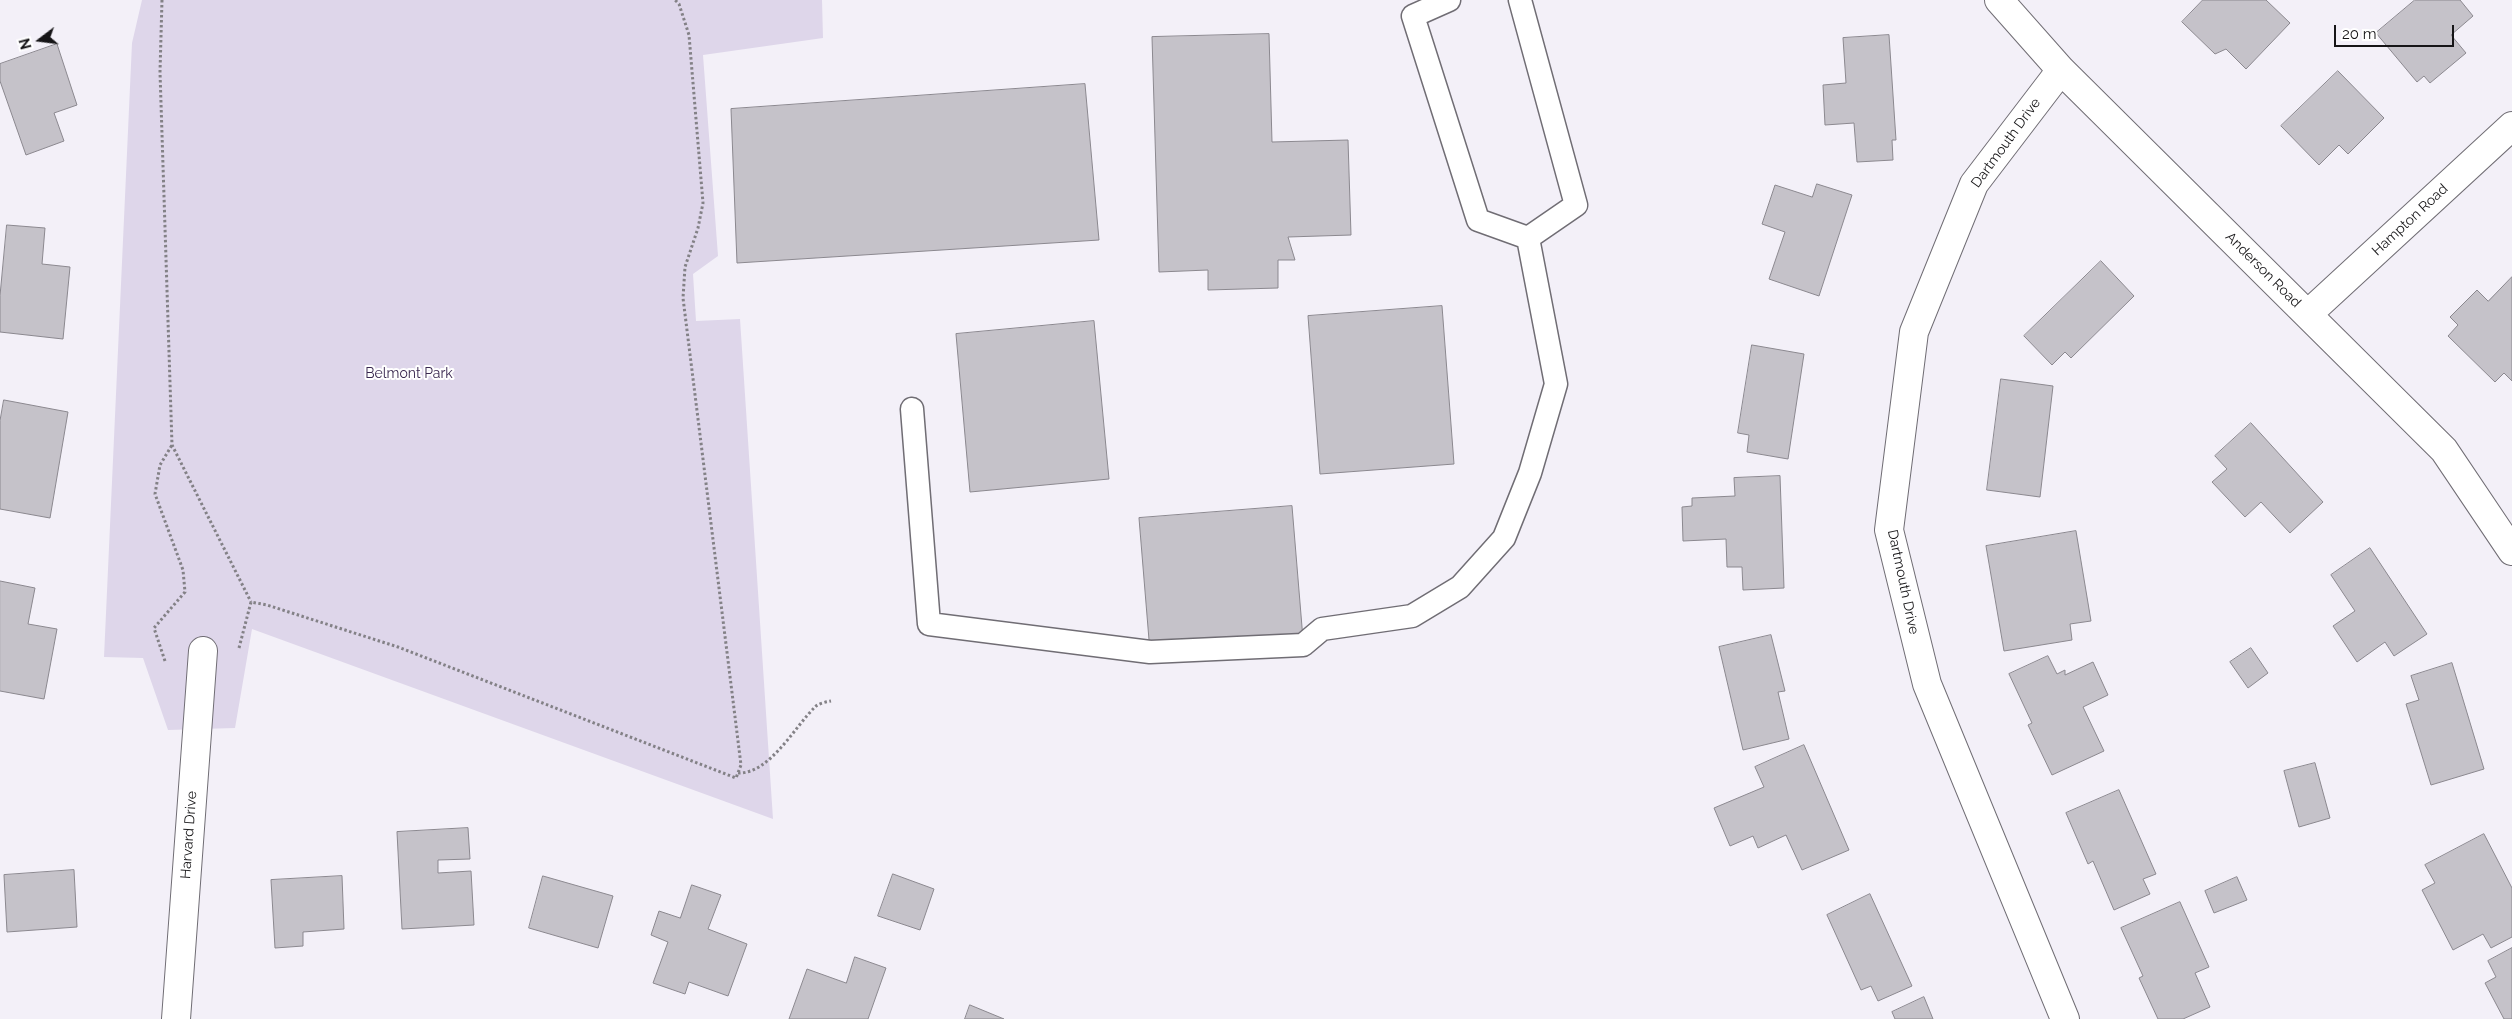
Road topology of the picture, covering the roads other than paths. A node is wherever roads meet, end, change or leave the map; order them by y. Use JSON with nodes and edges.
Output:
{"nodes":[{"id":1,"x":1449,"y":0,"type":"edge"},
{"id":2,"x":1520,"y":0,"type":"edge"},
{"id":3,"x":2000,"y":0,"type":"edge"},
{"id":4,"x":2061,"y":70,"type":"junction"},
{"id":5,"x":2512,"y":126,"type":"edge"},
{"id":6,"x":1528,"y":238,"type":"junction"},
{"id":7,"x":2308,"y":314,"type":"junction"},
{"id":8,"x":912,"y":409,"type":"dead end"},
{"id":9,"x":2512,"y":551,"type":"edge"},
{"id":10,"x":203,"y":651,"type":"dead end"},
{"id":11,"x":176,"y":1019,"type":"edge"},
{"id":12,"x":2065,"y":1019,"type":"edge"}],
"edges":[{"from":1,"to":6,"type":"lane"},
{"from":2,"to":6,"type":"lane"},
{"from":3,"to":4,"type":"street","name":"Anderson Road"},
{"from":4,"to":7,"type":"street","name":"Anderson Road"},
{"from":4,"to":12,"type":"street","name":"Dartmouth Drive"},
{"from":5,"to":7,"type":"street","name":"Hampton Road"},
{"from":6,"to":8,"type":"lane"},
{"from":7,"to":9,"type":"street","name":"Anderson Road"},
{"from":10,"to":11,"type":"street","name":"Harvard Drive"}]}
